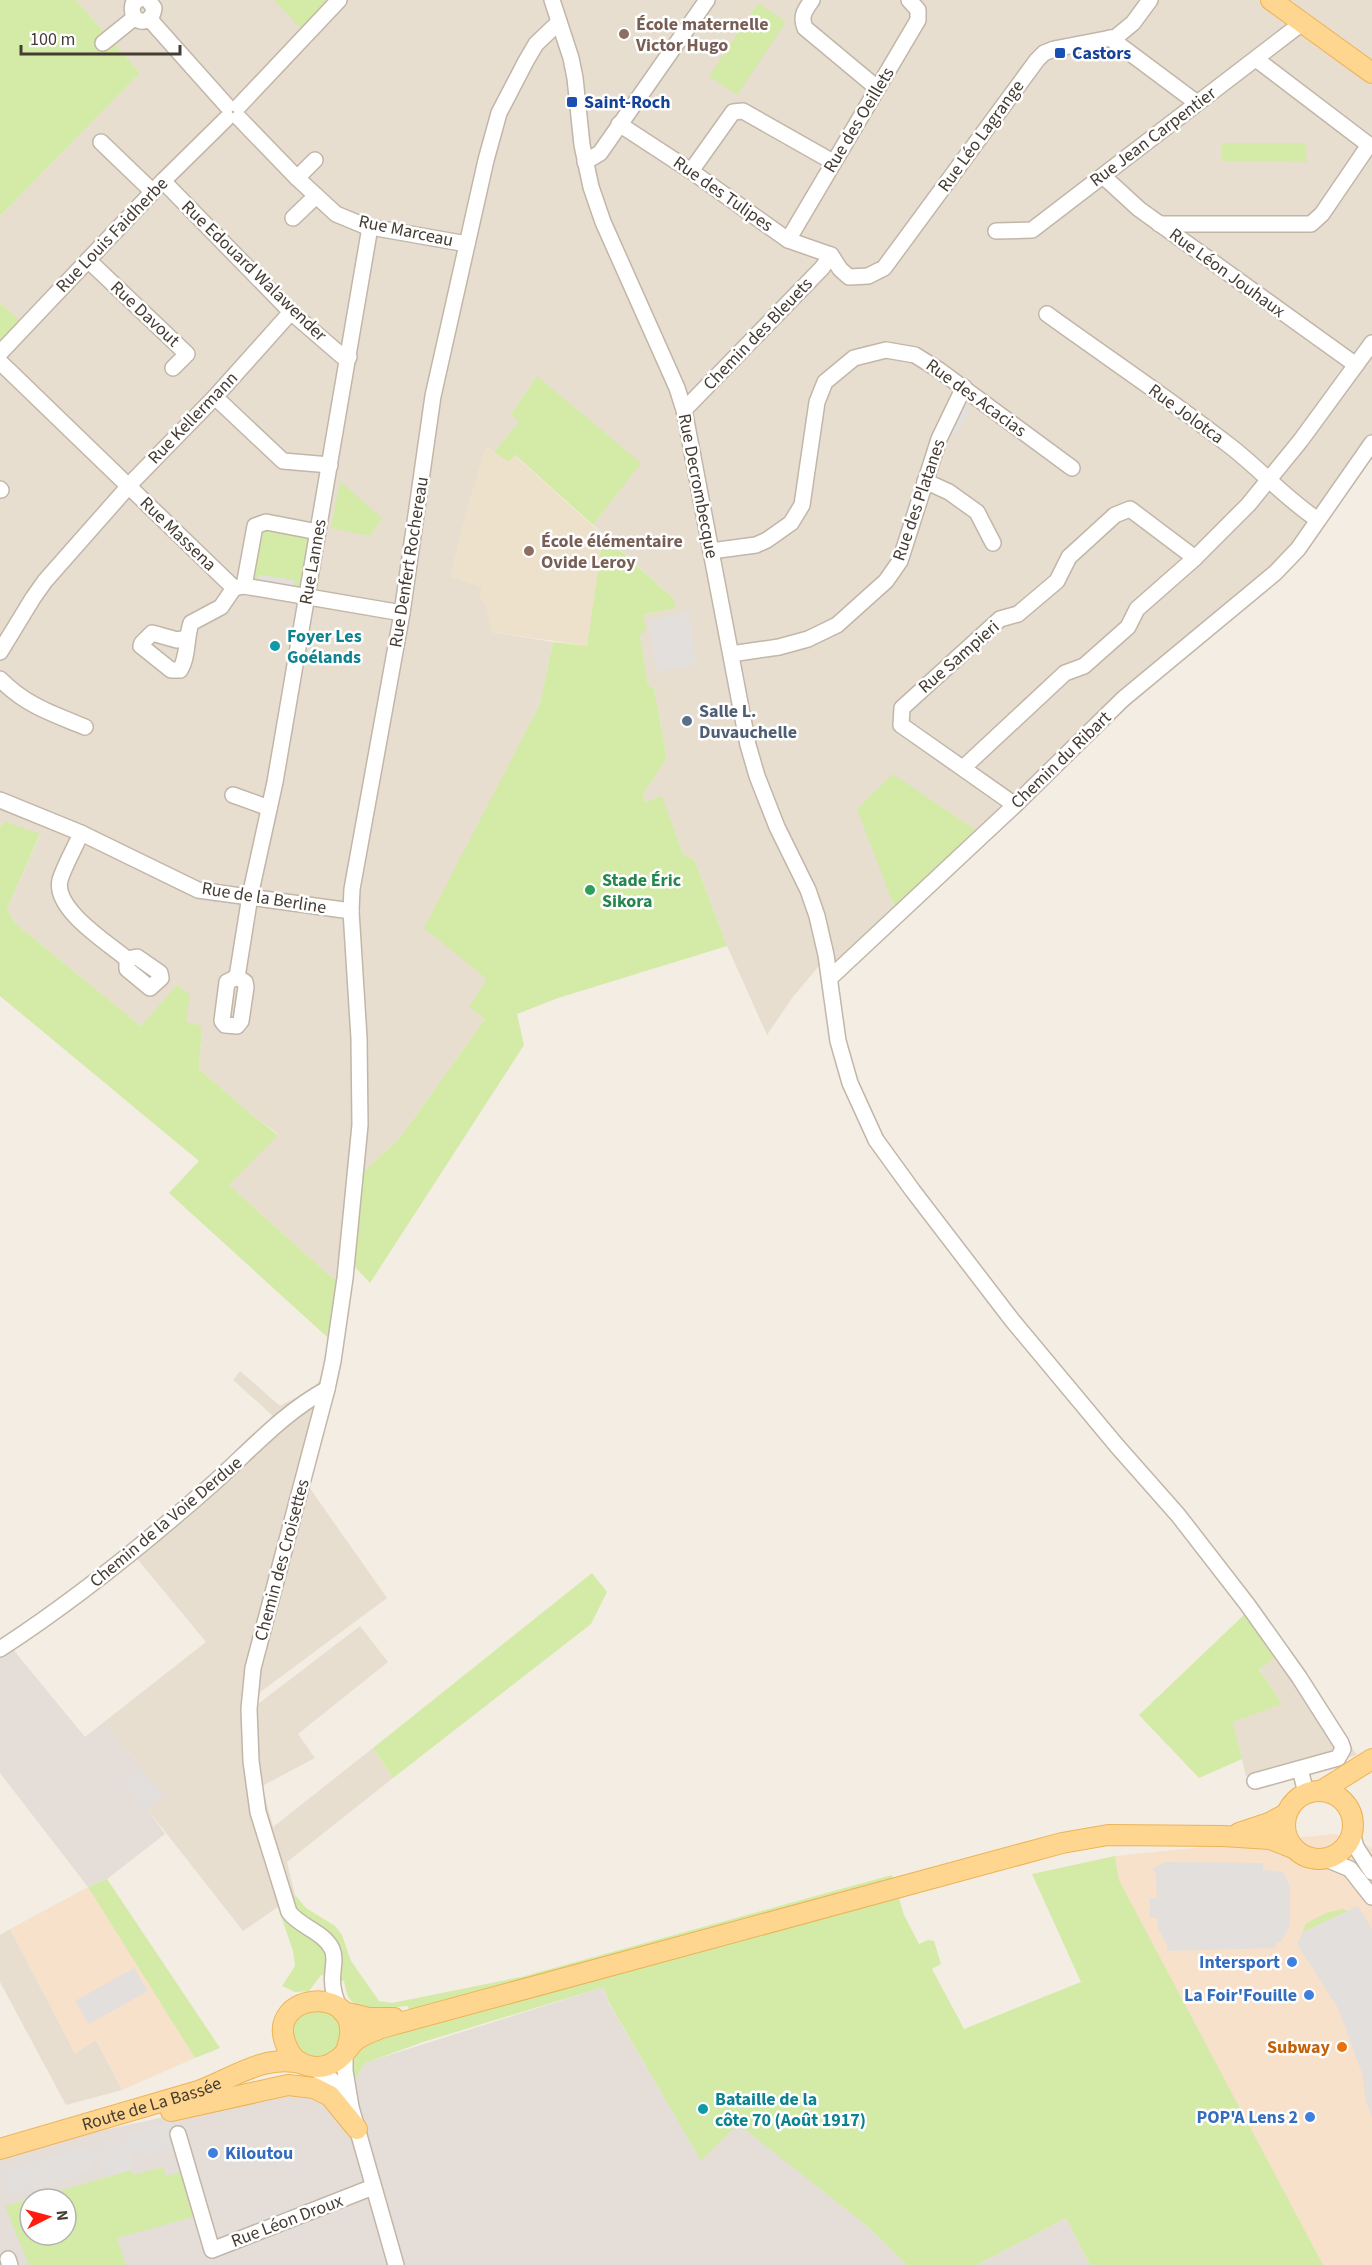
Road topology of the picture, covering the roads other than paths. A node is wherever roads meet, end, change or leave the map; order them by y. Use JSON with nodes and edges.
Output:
{"nodes":[{"id":1,"x":143,"y":0,"type":"edge"},
{"id":2,"x":339,"y":0,"type":"edge"},
{"id":3,"x":552,"y":0,"type":"edge"},
{"id":4,"x":707,"y":0,"type":"edge"},
{"id":5,"x":813,"y":0,"type":"edge"},
{"id":6,"x":909,"y":0,"type":"edge"},
{"id":7,"x":1150,"y":0,"type":"edge"},
{"id":8,"x":1271,"y":0,"type":"edge"},
{"id":9,"x":134,"y":18,"type":"junction"},
{"id":10,"x":151,"y":18,"type":"junction"},
{"id":11,"x":559,"y":22,"type":"junction"},
{"id":12,"x":1302,"y":23,"type":"junction"},
{"id":13,"x":1110,"y":38,"type":"junction"},
{"id":14,"x":103,"y":43,"type":"dead end"},
{"id":15,"x":1256,"y":58,"type":"junction"},
{"id":16,"x":1372,"y":73,"type":"edge"},
{"id":17,"x":877,"y":88,"type":"junction"},
{"id":18,"x":1197,"y":103,"type":"junction"},
{"id":19,"x":233,"y":112,"type":"junction"},
{"id":20,"x":619,"y":124,"type":"junction"},
{"id":21,"x":101,"y":142,"type":"dead end"},
{"id":22,"x":1371,"y":147,"type":"edge"},
{"id":23,"x":315,"y":160,"type":"dead end"},
{"id":24,"x":585,"y":162,"type":"junction"},
{"id":25,"x":834,"y":162,"type":"junction"},
{"id":26,"x":691,"y":171,"type":"junction"},
{"id":27,"x":1103,"y":176,"type":"junction"},
{"id":28,"x":297,"y":178,"type":"junction"},
{"id":29,"x":158,"y":186,"type":"junction"},
{"id":30,"x":316,"y":196,"type":"junction"},
{"id":31,"x":293,"y":218,"type":"dead end"},
{"id":32,"x":1159,"y":224,"type":"junction"},
{"id":33,"x":370,"y":227,"type":"junction"},
{"id":34,"x":996,"y":231,"type":"dead end"},
{"id":35,"x":788,"y":240,"type":"junction"},
{"id":36,"x":467,"y":244,"type":"junction"},
{"id":37,"x":831,"y":255,"type":"junction"},
{"id":38,"x":88,"y":260,"type":"junction"},
{"id":39,"x":291,"y":312,"type":"junction"},
{"id":40,"x":1047,"y":314,"type":"dead end"},
{"id":41,"x":1372,"y":343,"type":"edge"},
{"id":42,"x":0,"y":353,"type":"edge"},
{"id":43,"x":348,"y":357,"type":"junction"},
{"id":44,"x":0,"y":362,"type":"edge"},
{"id":45,"x":1356,"y":365,"type":"junction"},
{"id":46,"x":173,"y":368,"type":"dead end"},
{"id":47,"x":964,"y":387,"type":"junction"},
{"id":48,"x":214,"y":398,"type":"junction"},
{"id":49,"x":684,"y":410,"type":"junction"},
{"id":50,"x":1372,"y":444,"type":"edge"},
{"id":51,"x":330,"y":465,"type":"junction"},
{"id":52,"x":1072,"y":468,"type":"dead end"},
{"id":53,"x":925,"y":481,"type":"junction"},
{"id":54,"x":1268,"y":481,"type":"junction"},
{"id":55,"x":129,"y":486,"type":"junction"},
{"id":56,"x":1318,"y":520,"type":"junction"},
{"id":57,"x":318,"y":532,"type":"junction"},
{"id":58,"x":993,"y":543,"type":"dead end"},
{"id":59,"x":711,"y":551,"type":"junction"},
{"id":60,"x":1195,"y":558,"type":"junction"},
{"id":61,"x":239,"y":587,"type":"junction"},
{"id":62,"x":306,"y":597,"type":"junction"},
{"id":63,"x":402,"y":613,"type":"junction"},
{"id":64,"x":186,"y":638,"type":"dead end"},
{"id":65,"x":0,"y":652,"type":"edge"},
{"id":66,"x":731,"y":654,"type":"junction"},
{"id":67,"x":0,"y":679,"type":"edge"},
{"id":68,"x":85,"y":727,"type":"dead end"},
{"id":69,"x":963,"y":768,"type":"junction"},
{"id":70,"x":233,"y":795,"type":"dead end"},
{"id":71,"x":0,"y":800,"type":"edge"},
{"id":72,"x":1015,"y":805,"type":"junction"},
{"id":73,"x":269,"y":808,"type":"junction"},
{"id":74,"x":81,"y":833,"type":"junction"},
{"id":75,"x":250,"y":896,"type":"junction"},
{"id":76,"x":351,"y":911,"type":"junction"},
{"id":77,"x":128,"y":959,"type":"dead end"},
{"id":78,"x":237,"y":977,"type":"dead end"},
{"id":79,"x":830,"y":978,"type":"junction"},
{"id":80,"x":360,"y":1125,"type":"joint"},
{"id":81,"x":327,"y":1389,"type":"junction"},
{"id":82,"x":0,"y":1649,"type":"edge"},
{"id":83,"x":1372,"y":1759,"type":"edge"},
{"id":84,"x":1372,"y":1766,"type":"edge"},
{"id":85,"x":1300,"y":1769,"type":"junction"},
{"id":86,"x":1255,"y":1782,"type":"dead end"},
{"id":87,"x":1314,"y":1792,"type":"junction"},
{"id":88,"x":1348,"y":1807,"type":"junction"},
{"id":89,"x":1286,"y":1814,"type":"junction"},
{"id":90,"x":1352,"y":1833,"type":"junction"},
{"id":91,"x":1223,"y":1836,"type":"junction"},
{"id":92,"x":1293,"y":1848,"type":"junction"},
{"id":93,"x":1326,"y":1859,"type":"junction"},
{"id":94,"x":1372,"y":1872,"type":"edge"},
{"id":95,"x":1372,"y":1897,"type":"edge"},
{"id":96,"x":332,"y":1973,"type":"junction"},
{"id":97,"x":304,"y":2002,"type":"junction"},
{"id":98,"x":342,"y":2011,"type":"junction"},
{"id":99,"x":418,"y":2018,"type":"junction"},
{"id":100,"x":284,"y":2030,"type":"junction"},
{"id":101,"x":346,"y":2050,"type":"junction"},
{"id":102,"x":307,"y":2065,"type":"junction"},
{"id":103,"x":349,"y":2097,"type":"junction"},
{"id":104,"x":121,"y":2114,"type":"junction"},
{"id":105,"x":357,"y":2129,"type":"junction"},
{"id":106,"x":177,"y":2134,"type":"dead end"},
{"id":107,"x":0,"y":2136,"type":"edge"},
{"id":108,"x":0,"y":2149,"type":"edge"},
{"id":109,"x":373,"y":2187,"type":"junction"},
{"id":110,"x":396,"y":2265,"type":"edge"}],
"edges":[{"from":1,"to":9,"type":"street"},
{"from":1,"to":10,"type":"street"},
{"from":2,"to":19,"type":"street","name":"Rue Louis Faidherbe"},
{"from":3,"to":11,"type":"street","name":"Rue Decrombecque"},
{"from":4,"to":20,"type":"street"},
{"from":5,"to":17,"type":"street"},
{"from":6,"to":17,"type":"street","name":"Rue des Oeillets"},
{"from":7,"to":13,"type":"street","name":"Rue Léo Lagrange"},
{"from":8,"to":12,"type":"main road"},
{"from":9,"to":10,"type":"street"},
{"from":9,"to":14,"type":"street"},
{"from":10,"to":19,"type":"street","name":"Rue Marceau"},
{"from":11,"to":24,"type":"street","name":"Rue Decrombecque"},
{"from":11,"to":36,"type":"street","name":"Rue Denfert Rochereau"},
{"from":12,"to":15,"type":"street","name":"Rue Jean Carpentier"},
{"from":12,"to":16,"type":"main road"},
{"from":13,"to":18,"type":"street"},
{"from":13,"to":37,"type":"street","name":"Rue Léo Lagrange"},
{"from":15,"to":18,"type":"street","name":"Rue Jean Carpentier"},
{"from":15,"to":22,"type":"street"},
{"from":17,"to":25,"type":"street","name":"Rue des Oeillets"},
{"from":18,"to":27,"type":"street","name":"Rue Jean Carpentier"},
{"from":19,"to":28,"type":"street","name":"Rue Marceau"},
{"from":19,"to":29,"type":"street","name":"Rue Louis Faidherbe"},
{"from":20,"to":24,"type":"street"},
{"from":20,"to":26,"type":"street","name":"Rue des Tulipes"},
{"from":21,"to":29,"type":"street","name":"Rue Edouard Walawender"},
{"from":22,"to":32,"type":"street"},
{"from":23,"to":28,"type":"street"},
{"from":24,"to":49,"type":"street","name":"Rue Decrombecque"},
{"from":25,"to":26,"type":"street"},
{"from":25,"to":35,"type":"street","name":"Rue des Oeillets"},
{"from":26,"to":35,"type":"street","name":"Rue des Tulipes"},
{"from":27,"to":32,"type":"street","name":"Rue Léon Jouhaux"},
{"from":27,"to":34,"type":"street","name":"Rue Jean Carpentier"},
{"from":28,"to":30,"type":"street","name":"Rue Marceau"},
{"from":29,"to":38,"type":"street","name":"Rue Louis Faidherbe"},
{"from":29,"to":39,"type":"street","name":"Rue Edouard Walawender"},
{"from":30,"to":31,"type":"street"},
{"from":30,"to":33,"type":"street","name":"Rue Marceau"},
{"from":32,"to":45,"type":"street","name":"Rue Léon Jouhaux"},
{"from":33,"to":36,"type":"street","name":"Rue Marceau"},
{"from":33,"to":43,"type":"street","name":"Rue Lannes"},
{"from":35,"to":37,"type":"street","name":"Rue des Tulipes"},
{"from":36,"to":63,"type":"street","name":"Rue Denfert Rochereau"},
{"from":37,"to":49,"type":"street","name":"Chemin des Bleuets"},
{"from":38,"to":42,"type":"street","name":"Rue Louis Faidherbe"},
{"from":38,"to":46,"type":"street","name":"Rue Davout"},
{"from":39,"to":43,"type":"street","name":"Rue Edouard Walawender"},
{"from":39,"to":48,"type":"street","name":"Rue Kellermann"},
{"from":40,"to":54,"type":"street","name":"Rue Jolotca"},
{"from":41,"to":45,"type":"street"},
{"from":43,"to":51,"type":"street","name":"Rue Lannes"},
{"from":44,"to":55,"type":"street","name":"Rue Massena"},
{"from":45,"to":54,"type":"street"},
{"from":47,"to":52,"type":"street","name":"Rue des Acacias"},
{"from":47,"to":53,"type":"street","name":"Rue des Platanes"},
{"from":47,"to":59,"type":"street","name":"Rue des Acacias"},
{"from":48,"to":51,"type":"street"},
{"from":48,"to":55,"type":"street","name":"Rue Kellermann"},
{"from":49,"to":59,"type":"street","name":"Rue Decrombecque"},
{"from":50,"to":56,"type":"street","name":"Chemin du Ribart"},
{"from":51,"to":57,"type":"street","name":"Rue Lannes"},
{"from":53,"to":58,"type":"street"},
{"from":53,"to":66,"type":"street","name":"Rue des Platanes"},
{"from":54,"to":56,"type":"street","name":"Rue Jolotca"},
{"from":54,"to":60,"type":"street"},
{"from":55,"to":61,"type":"street","name":"Rue Massena"},
{"from":55,"to":65,"type":"street","name":"Rue Kellermann"},
{"from":56,"to":72,"type":"street","name":"Chemin du Ribart"},
{"from":57,"to":61,"type":"street"},
{"from":57,"to":62,"type":"street","name":"Rue Lannes"},
{"from":59,"to":66,"type":"street","name":"Rue Decrombecque"},
{"from":60,"to":69,"type":"street"},
{"from":60,"to":69,"type":"street","name":"Rue Sampieri"},
{"from":61,"to":62,"type":"street"},
{"from":61,"to":64,"type":"street"},
{"from":62,"to":63,"type":"street"},
{"from":62,"to":73,"type":"street","name":"Rue Lannes"},
{"from":63,"to":76,"type":"street","name":"Rue Denfert Rochereau"},
{"from":66,"to":79,"type":"street","name":"Rue Decrombecque"},
{"from":67,"to":68,"type":"street"},
{"from":69,"to":72,"type":"street","name":"Rue Sampieri"},
{"from":70,"to":73,"type":"street"},
{"from":71,"to":74,"type":"street","name":"Rue de la Berline"},
{"from":72,"to":79,"type":"street","name":"Chemin du Ribart"},
{"from":73,"to":75,"type":"street","name":"Rue Lannes"},
{"from":74,"to":75,"type":"street","name":"Rue de la Berline"},
{"from":74,"to":77,"type":"street"},
{"from":75,"to":76,"type":"street","name":"Rue de la Berline"},
{"from":75,"to":78,"type":"street","name":"Rue Lannes"},
{"from":76,"to":80,"type":"street","name":"Rue Denfert Rochereau"},
{"from":79,"to":85,"type":"street","name":"Rue Decrombecque"},
{"from":80,"to":81,"type":"street","name":"Chemin des Croisettes"},
{"from":81,"to":82,"type":"street","name":"Chemin de la Voie Derdue"},
{"from":81,"to":96,"type":"street","name":"Chemin des Croisettes"},
{"from":83,"to":87,"type":"main road"},
{"from":84,"to":88,"type":"main road"},
{"from":85,"to":86,"type":"street"},
{"from":85,"to":87,"type":"street"},
{"from":87,"to":88,"type":"main road"},
{"from":87,"to":89,"type":"main road"},
{"from":88,"to":90,"type":"main road"},
{"from":89,"to":91,"type":"main road"},
{"from":89,"to":92,"type":"main road"},
{"from":90,"to":93,"type":"main road"},
{"from":90,"to":94,"type":"street"},
{"from":91,"to":92,"type":"main road"},
{"from":91,"to":99,"type":"main road"},
{"from":92,"to":93,"type":"main road"},
{"from":93,"to":95,"type":"street"},
{"from":96,"to":97,"type":"street"},
{"from":96,"to":98,"type":"street","name":"Chemin des Croisettes"},
{"from":97,"to":98,"type":"main road"},
{"from":97,"to":100,"type":"main road"},
{"from":98,"to":99,"type":"main road"},
{"from":98,"to":101,"type":"main road"},
{"from":99,"to":101,"type":"main road"},
{"from":100,"to":102,"type":"main road"},
{"from":100,"to":107,"type":"main road","name":"Route de La Bassée"},
{"from":101,"to":102,"type":"main road"},
{"from":101,"to":103,"type":"street"},
{"from":102,"to":103,"type":"street"},
{"from":102,"to":104,"type":"main road","name":"Route de La Bassée"},
{"from":103,"to":105,"type":"street"},
{"from":104,"to":105,"type":"main road"},
{"from":104,"to":108,"type":"main road","name":"Route de La Bassée"},
{"from":105,"to":109,"type":"street"},
{"from":106,"to":109,"type":"street","name":"Rue Léon Droux"},
{"from":109,"to":110,"type":"street"}]}
